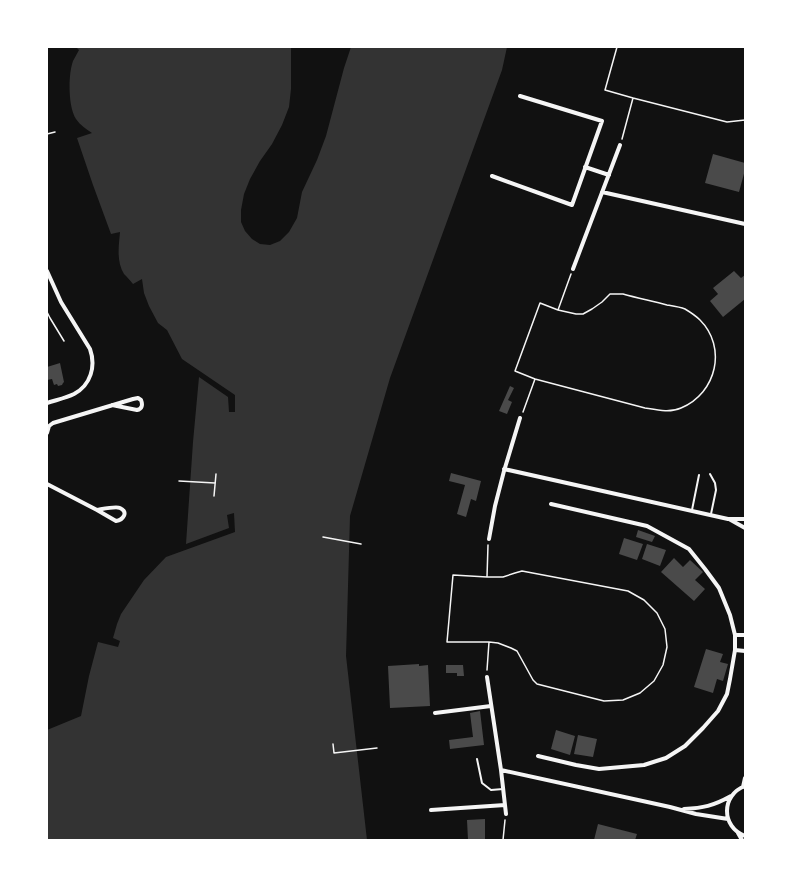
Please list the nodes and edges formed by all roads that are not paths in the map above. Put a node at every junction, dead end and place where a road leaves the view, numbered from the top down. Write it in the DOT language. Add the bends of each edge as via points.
graph roads {
  1 [pos="520,96"];
  2 [pos="620,145"];
  3 [pos="585,167"];
  4 [pos="609,175"];
  5 [pos="492,176"];
  6 [pos="602,192"];
  7 [pos="745,224"];
  8 [pos="573,269"];
  9 [pos="47,271"];
  10 [pos="47,403"];
  11 [pos="112,405"];
  12 [pos="520,418"];
  13 [pos="47,433"];
  14 [pos="504,469"];
  15 [pos="710,474"];
  16 [pos="699,475"];
  17 [pos="47,484"];
  18 [pos="551,504"];
  19 [pos="97,510"];
  20 [pos="692,511"];
  21 [pos="710,515"];
  22 [pos="728,519"];
  23 [pos="745,519"];
  24 [pos="745,528"];
  25 [pos="489,539"];
  26 [pos="735,634"];
  27 [pos="745,635"];
  28 [pos="735,650"];
  29 [pos="745,651"];
  30 [pos="487,677"];
  31 [pos="491,706"];
  32 [pos="435,713"];
  33 [pos="538,756"];
  34 [pos="477,759"];
  35 [pos="501,770"];
  36 [pos="745,778"];
  37 [pos="744,787"];
  38 [pos="503,789"];
  39 [pos="732,796"];
  40 [pos="505,804"];
  41 [pos="679,809"];
  42 [pos="431,810"];
  43 [pos="506,814"];
  44 [pos="728,819"];
  45 [pos="738,832"];
  46 [pos="745,836"];
  47 [pos="742,840"];
  1 -- 3 [label="street" via="602,121"];
  2 -- 4 [label="street"];
  3 -- 4 [label="street"];
  3 -- 5 [label="street" via="572,205"];
  4 -- 6 [label="street"];
  6 -- 7 [label="street"];
  6 -- 8 [label="street"];
  9 -- 10 [label="street" via="61,302 90,349 92,367 88,380 80,390"];
  11 -- 11 [label="street" via="136,398 140,399 142,404 137,410"];
  11 -- 13 [label="street" via="53,423"];
  12 -- 14 [label="street"];
  14 -- 20 [label="street"];
  14 -- 25 [label="street"];
  15 -- 21 [label="lane" via="716,490"];
  16 -- 20 [label="lane"];
  17 -- 19 [label="street"];
  18 -- 26 [label="street" via="647,526 689,549 719,588"];
  19 -- 19 [label="street" via="116,521 121,520 124,514 120,508"];
  20 -- 21 [label="street"];
  21 -- 22 [label="street"];
  22 -- 23 [label="street"];
  22 -- 24 [label="street"];
  26 -- 27 [label="street"];
  26 -- 28 [label="street"];
  28 -- 29 [label="street"];
  28 -- 33 [label="street" via="727,694 718,711 685,746 666,758 644,765 600,769"];
  30 -- 31 [label="street"];
  31 -- 32 [label="street"];
  31 -- 35 [label="street"];
  34 -- 38 [label="lane" via="482,783 490,790"];
  35 -- 38 [label="street"];
  35 -- 41 [label="street"];
  36 -- 37 [label="street"];
  37 -- 39 [label="street"];
  38 -- 40 [label="street"];
  39 -- 41 [label="street" via="711,806"];
  39 -- 44 [label="street" via="727,807"];
  40 -- 42 [label="street"];
  40 -- 43 [label="street"];
  41 -- 44 [label="street"];
  44 -- 45 [label="street"];
  45 -- 46 [label="street"];
  45 -- 47 [label="street"];
}
